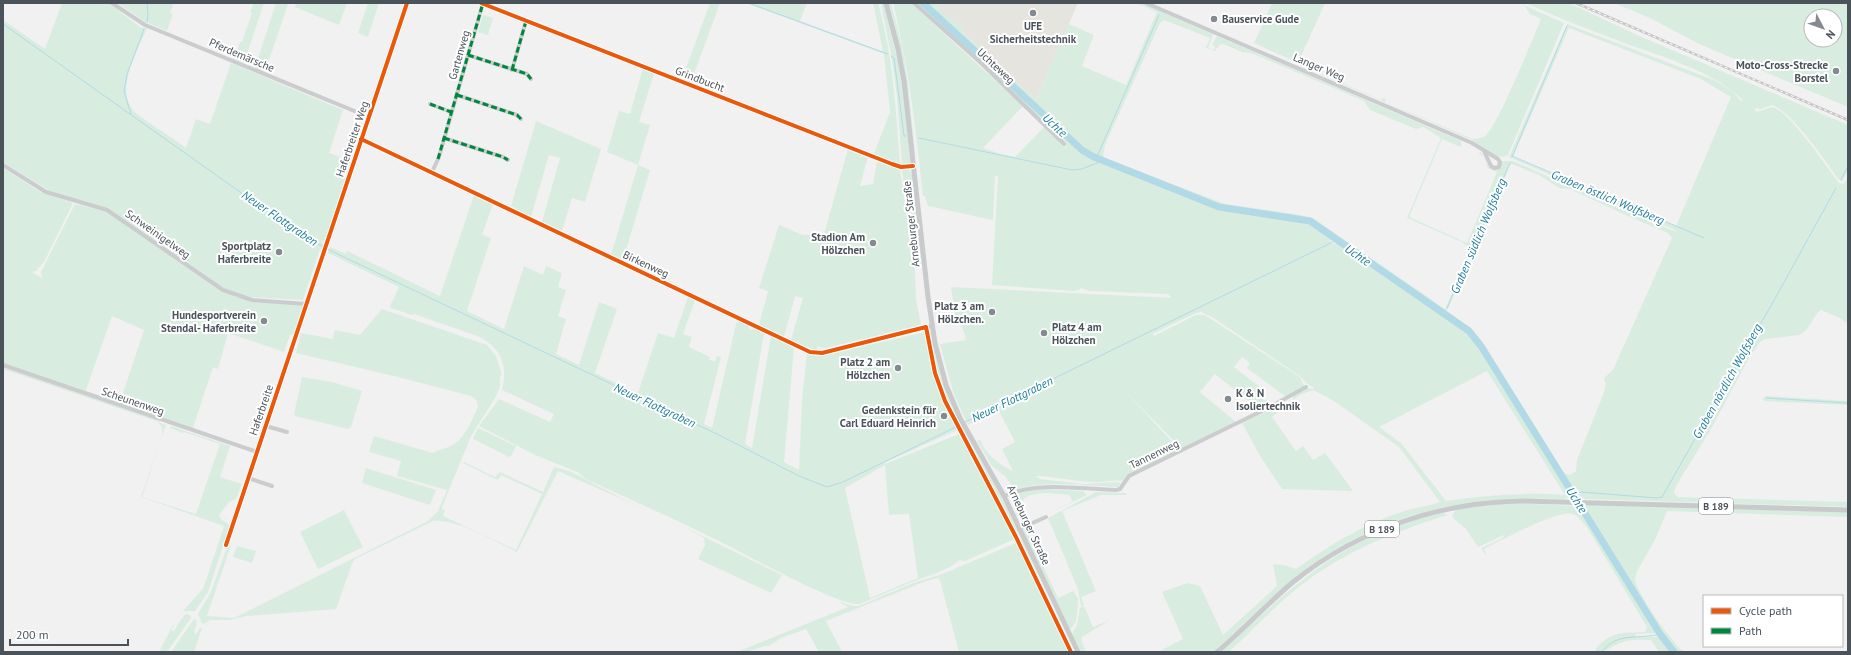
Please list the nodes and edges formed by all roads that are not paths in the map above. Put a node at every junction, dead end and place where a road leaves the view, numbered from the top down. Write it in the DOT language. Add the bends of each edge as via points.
graph roads {
  1 [pos="112,3"];
  2 [pos="407,3"];
  3 [pos="483,3"];
  4 [pos="886,3"];
  5 [pos="914,3"];
  6 [pos="1146,3"];
  7 [pos="526,21"];
  8 [pos="468,55"];
  9 [pos="512,70"];
  10 [pos="531,79"];
  11 [pos="457,94"];
  12 [pos="430,104"];
  13 [pos="451,112"];
  14 [pos="369,117"];
  15 [pos="521,119"];
  16 [pos="444,138"];
  17 [pos="361,139"];
  18 [pos="1064,144"];
  19 [pos="1484,151"];
  20 [pos="508,160"];
  21 [pos="3,165"];
  22 [pos="914,166"];
  23 [pos="432,172"];
  24 [pos="314,282"];
  25 [pos="306,304"];
  26 [pos="932,326"];
  27 [pos="3,365"];
  28 [pos="1306,387"];
  29 [pos="266,426"];
  30 [pos="287,432"];
  31 [pos="257,452"];
  32 [pos="248,478"];
  33 [pos="272,486"];
  34 [pos="1004,496"];
  35 [pos="1848,510"];
  36 [pos="1046,517"];
  37 [pos="1019,529"];
  38 [pos="226,545"];
  39 [pos="1078,652"];
  40 [pos="1217,652"];
  1 -- 14 [label="street, Pferdemärsche" via="145,25"];
  2 -- 14 [label="street, Haferbreiter Weg"];
  3 -- 7 [label="street, Grindbucht"];
  3 -- 8 [label="street, Gartenweg"];
  4 -- 22 [label="main road, Arneburger Straße" via="900,59"];
  5 -- 18 [label="street, Uchteweg" via="980,62"];
  6 -- 19 [label="street, Langer Weg" via="1472,143"];
  7 -- 9 [label="street"];
  7 -- 22 [label="street, Grindbucht" via="896,166"];
  8 -- 9 [label="street"];
  8 -- 11 [label="street, Gartenweg"];
  9 -- 10 [label="street" via="527,74"];
  11 -- 13 [label="street, Gartenweg"];
  11 -- 15 [label="street" via="517,115"];
  12 -- 13 [label="street"];
  13 -- 16 [label="street, Gartenweg"];
  14 -- 17 [label="street, Haferbreiter Weg"];
  16 -- 20 [label="street"];
  16 -- 23 [label="street, Gartenweg"];
  17 -- 23 [label="street, Birkenweg"];
  17 -- 24 [label="street, Haferbreiter Weg"];
  19 -- 19 [label="street, Langer Weg" via="1491,166 1499,167 1500,160"];
  21 -- 25 [label="street, Schweinigelweg" via="46,192 107,210 223,290 252,300"];
  22 -- 26 [label="main road, Arneburger Straße"];
  23 -- 26 [label="street, Birkenweg" via="810,352 822,353"];
  24 -- 25 [label="street, Haferbreite"];
  25 -- 29 [label="street, Haferbreite"];
  26 -- 34 [label="main road, Arneburger Straße" via="946,386 964,426"];
  27 -- 31 [label="street, Scheunenweg"];
  28 -- 34 [label="street, Tannenweg" via="1129,476 1116,490 1044,486"];
  29 -- 30 [label="street, Haferbreite"];
  29 -- 31 [label="street, Haferbreite"];
  31 -- 32 [label="street, Haferbreite"];
  32 -- 33 [label="street"];
  32 -- 38 [label="street, Haferbreite"];
  34 -- 37 [label="main road, Arneburger Straße"];
  35 -- 40 [label="main road, B 189" via="1507,501 1434,511 1384,528 1351,544 1310,570"];
  36 -- 37 [label="street"];
  37 -- 39 [label="main road, Arneburger Straße"];
}
